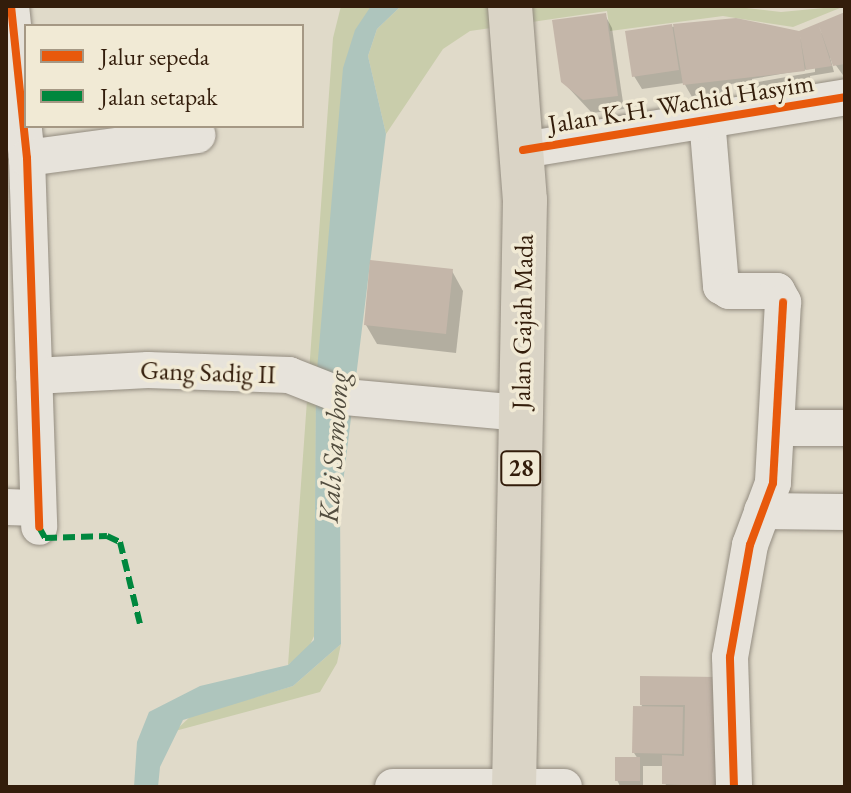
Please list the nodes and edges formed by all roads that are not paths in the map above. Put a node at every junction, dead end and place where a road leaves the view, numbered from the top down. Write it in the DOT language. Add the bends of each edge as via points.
graph roads {
  1 [pos="11,6"];
  2 [pos="510,6"];
  3 [pos="845,97"];
  4 [pos="707,119"];
  5 [pos="197,135"];
  6 [pos="523,150"];
  7 [pos="27,158"];
  8 [pos="34,376"];
  9 [pos="522,413"];
  10 [pos="777,428"];
  11 [pos="845,428"];
  12 [pos="762,511"];
  13 [pos="845,512"];
  14 [pos="28,514"];
  15 [pos="514,786"];
  16 [pos="393,787"];
  17 [pos="564,787"];
  18 [pos="734,787"];
  1 -- 7 [label="street"];
  2 -- 6 [label="highway, Jalan Gajah Mada / 28"];
  3 -- 4 [label="street, Jalan K.H. Wachid Hasyim"];
  4 -- 6 [label="street, Jalan K.H. Wachid Hasyim"];
  4 -- 10 [label="street" via="721,286 729,291 777,291 783,302"];
  5 -- 7 [label="street"];
  6 -- 9 [label="highway, Jalan Gajah Mada / 28"];
  7 -- 8 [label="street"];
  8 -- 9 [label="street, Gang Sadig II" via="153,370 301,379 354,398"];
  8 -- 14 [label="street"];
  9 -- 15 [label="highway, Jalan Gajah Mada / 28"];
  10 -- 11 [label="street"];
  10 -- 12 [label="street" via="773,483"];
  12 -- 13 [label="street"];
  12 -- 18 [label="street" via="744,569 730,657"];
  15 -- 16 [label="street"];
  15 -- 17 [label="street"];
}
